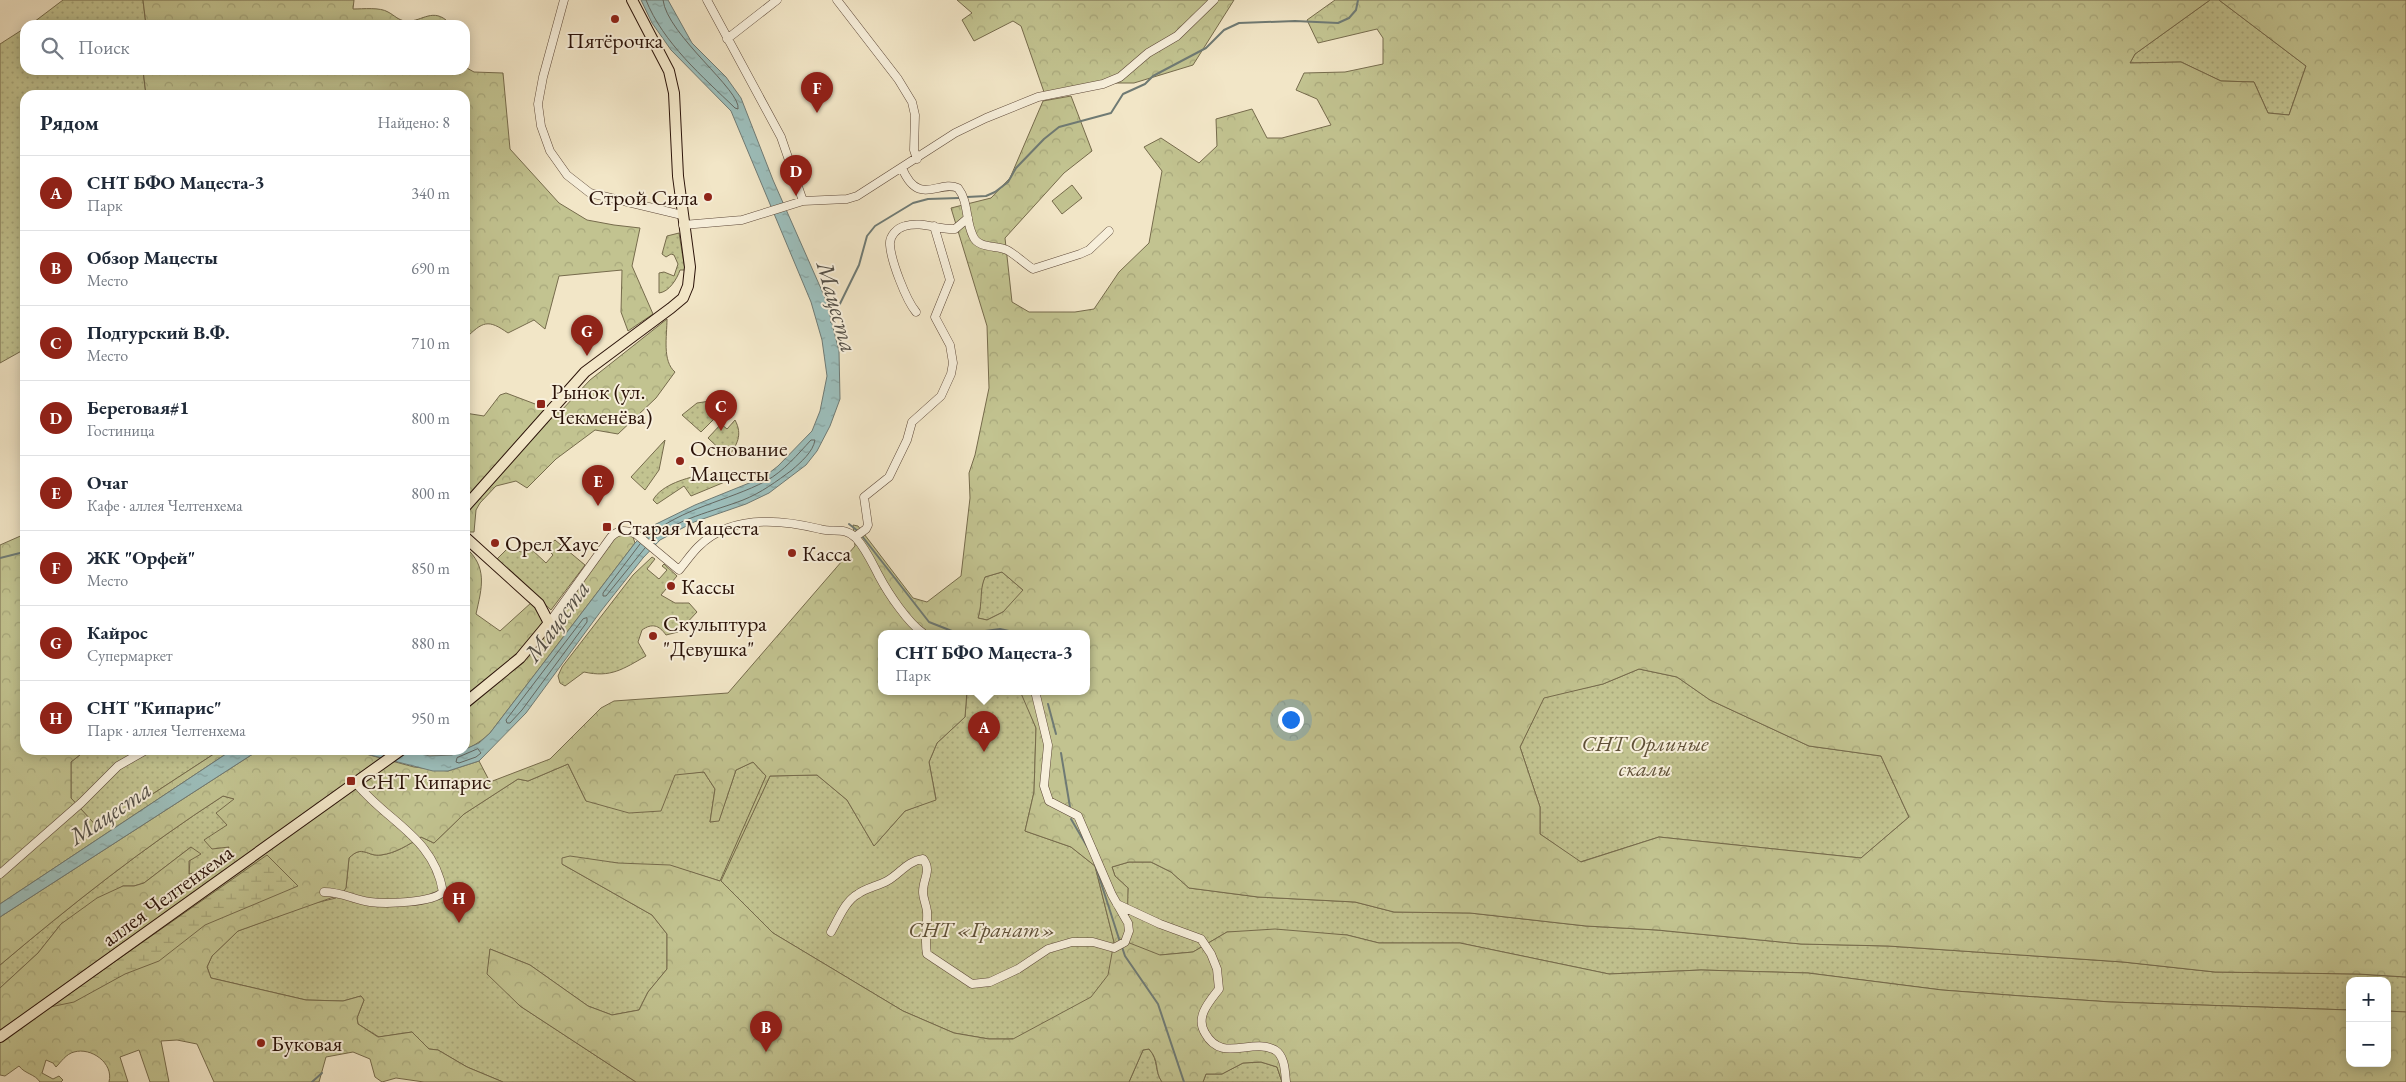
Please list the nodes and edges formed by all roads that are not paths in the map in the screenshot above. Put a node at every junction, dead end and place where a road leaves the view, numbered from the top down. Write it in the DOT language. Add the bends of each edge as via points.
graph roads {
  1 [pos="564,0"];
  2 [pos="632,0"];
  3 [pos="707,0"];
  4 [pos="777,0"];
  5 [pos="837,0"];
  6 [pos="1214,0"];
  7 [pos="727,38"];
  8 [pos="917,159"];
  9 [pos="902,168"];
  10 [pos="803,202"];
  11 [pos="968,218"];
  12 [pos="683,220"];
  13 [pos="934,226"];
  14 [pos="1109,231"];
  15 [pos="916,312"];
  16 [pos="470,501"];
  17 [pos="855,537"];
  18 [pos="470,543"];
  19 [pos="549,622"];
  20 [pos="920,630"];
  21 [pos="1036,695"];
  22 [pos="470,699"];
  23 [pos="137,755"];
  24 [pos="394,755"];
  25 [pos="356,783"];
  26 [pos="0,874"];
  27 [pos="324,892"];
  28 [pos="1118,904"];
  29 [pos="831,932"];
  30 [pos="0,1037"];
  31 [pos="1286,1082"];
  1 -- 12 [label="street" via="538,104 541,126 550,151 567,175 590,193"];
  2 -- 12 [label="main road" via="665,61 672,83"];
  3 -- 7 [label="street"];
  4 -- 7 [label="street"];
  5 -- 8 [label="street" via="908,95 915,115 914,150"];
  6 -- 8 [label="street" via="1177,36 1148,53 1120,77 1103,84 1038,97 1010,108 955,132"];
  7 -- 10 [label="street" via="781,138"];
  8 -- 9 [label="street"];
  9 -- 10 [label="street" via="852,198"];
  9 -- 11 [label="street" via="910,182 919,188 931,190 956,186 966,202"];
  10 -- 12 [label="street" via="734,221"];
  11 -- 13 [label="street" via="955,229"];
  11 -- 14 [label="street" via="972,236 980,244 1006,250 1032,268 1080,254"];
  12 -- 16 [label="main road" via="690,267 683,298 585,372"];
  13 -- 15 [label="street" via="906,225 896,231 890,241 907,301"];
  13 -- 17 [label="street" via="950,284 936,317 950,345 951,374 941,396 912,422 890,477 864,497 868,525"];
  17 -- 19 [label="street" via="842,530 786,522 742,524 709,538 679,570 637,534 618,531"];
  17 -- 20 [label="street" via="895,600"];
  18 -- 19 [label="main road" via="539,604"];
  19 -- 22 [label="main road" via="520,658"];
  21 -- 28 [label="street" via="1048,745 1046,796 1049,801 1078,816"];
  23 -- 26 [label="street" via="118,766"];
  24 -- 25 [label="main road, аллея Челтенхема"];
  25 -- 27 [label="street" via="370,800 407,829 426,849 443,892 440,896 412,901 370,902 339,892"];
  25 -- 30 [label="main road, аллея Челтенхема"];
  28 -- 29 [label="street" via="1129,928 1125,942 1114,948 1086,941 1048,950 1018,970 990,982 972,984 927,954 927,911 923,889 928,865 923,859 915,860 875,888 857,894"];
  28 -- 31 [label="street" via="1201,939 1217,969 1219,989 1205,1007 1202,1018 1201,1027 1209,1041 1220,1048 1264,1047 1274,1050 1282,1059"];
}
